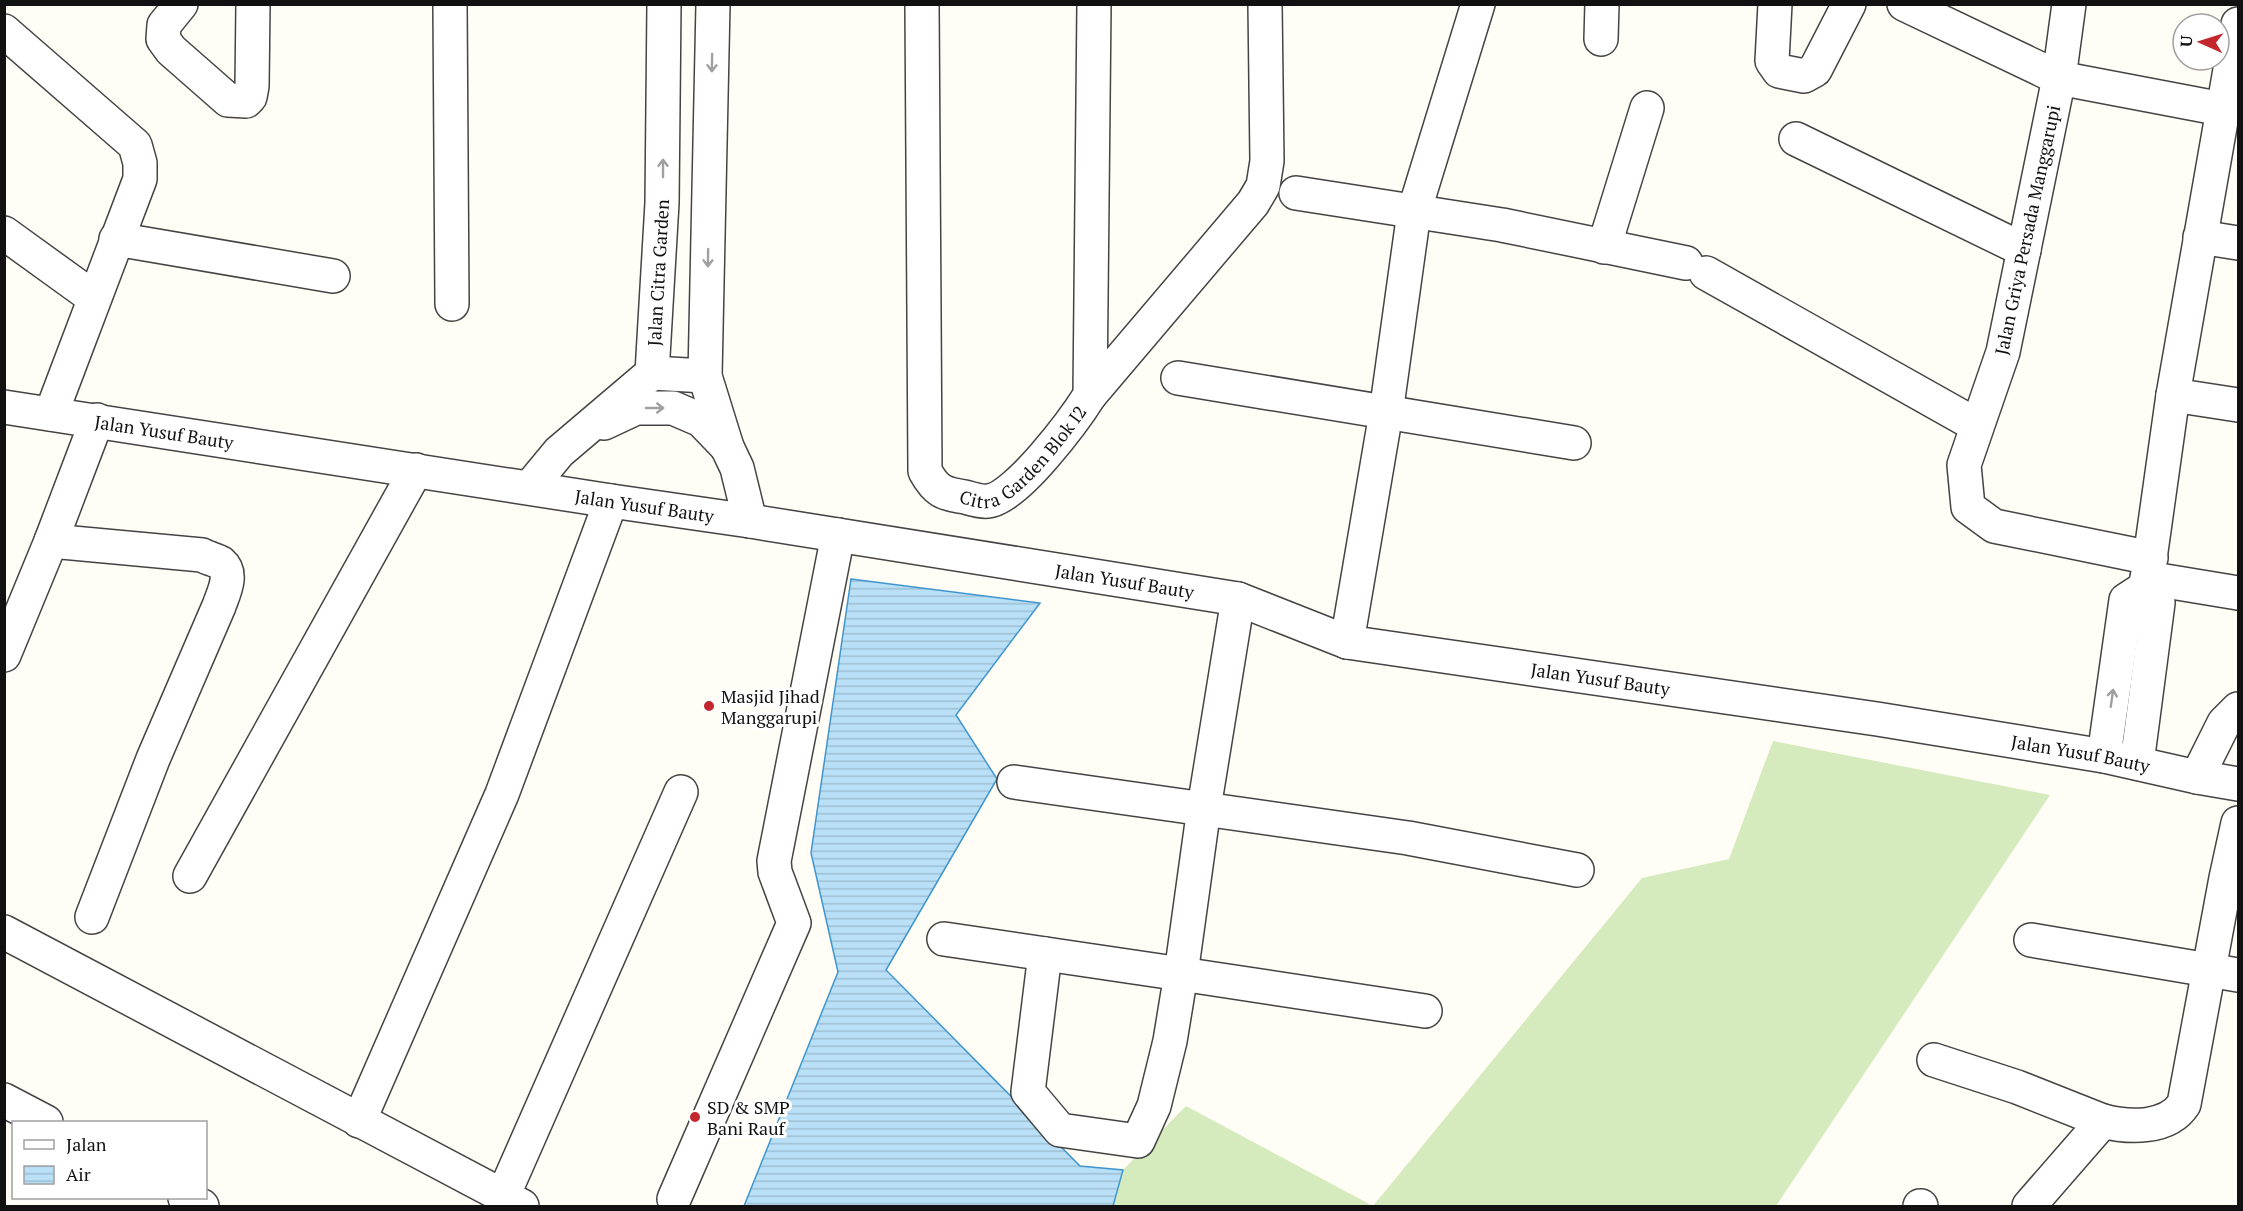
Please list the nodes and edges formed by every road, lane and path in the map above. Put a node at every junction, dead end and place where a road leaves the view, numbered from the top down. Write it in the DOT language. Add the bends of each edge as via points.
graph roads {
  1 [pos="181,4"];
  2 [pos="253,4"];
  3 [pos="450,4"];
  4 [pos="664,4"];
  5 [pos="713,4"];
  6 [pos="922,4"];
  7 [pos="1094,4"];
  8 [pos="1265,4"];
  9 [pos="1478,4"];
  10 [pos="1602,4"];
  11 [pos="1775,4"];
  12 [pos="1849,4"];
  13 [pos="1904,4"];
  14 [pos="2069,4"];
  15 [pos="2238,24"];
  16 [pos="4,31"];
  17 [pos="1601,39"];
  18 [pos="2059,78"];
  19 [pos="1647,108"];
  20 [pos="2222,109"];
  21 [pos="1796,139"];
  22 [pos="1296,193"];
  23 [pos="1414,212"];
  24 [pos="4,233"];
  25 [pos="2200,237"];
  26 [pos="116,239"];
  27 [pos="2238,243"];
  28 [pos="1604,247"];
  29 [pos="2024,250"];
  30 [pos="333,276"];
  31 [pos="94,298"];
  32 [pos="452,304"];
  33 [pos="652,373"];
  34 [pos="705,376"];
  35 [pos="1178,378"];
  36 [pos="1090,395"];
  37 [pos="2173,395"];
  38 [pos="2238,405"];
  39 [pos="4,407"];
  40 [pos="1386,413"];
  41 [pos="51,414"];
  42 [pos="97,420"];
  43 [pos="1976,425"];
  44 [pos="581,434"];
  45 [pos="1574,443"];
  46 [pos="727,447"];
  47 [pos="416,470"];
  48 [pos="530,487"];
  49 [pos="611,501"];
  50 [pos="750,521"];
  51 [pos="838,535"];
  52 [pos="51,541"];
  53 [pos="2148,574"];
  54 [pos="2238,593"];
  55 [pos="1238,599"];
  56 [pos="1347,642"];
  57 [pos="4,655"];
  58 [pos="2238,709"];
  59 [pos="2104,756"];
  60 [pos="2137,763"];
  61 [pos="2197,777"];
  62 [pos="1014,783"];
  63 [pos="2238,784"];
  64 [pos="681,792"];
  65 [pos="1204,808"];
  66 [pos="2238,823"];
  67 [pos="1577,870"];
  68 [pos="190,876"];
  69 [pos="92,917"];
  70 [pos="4,933"];
  71 [pos="944,939"];
  72 [pos="2031,940"];
  73 [pos="1045,954"];
  74 [pos="2224,973"];
  75 [pos="1180,974"];
  76 [pos="1425,1011"];
  77 [pos="1934,1060"];
  78 [pos="4,1100"];
  79 [pos="44,1121"];
  80 [pos="359,1121"];
  81 [pos="2103,1121"];
  82 [pos="675,1199"];
  83 [pos="513,1201"];
  84 [pos="2029,1206"];
  1 -- 2 [label="street" via="164,25 163,39 228,100 238,101 250,97 252,86"];
  3 -- 32 [label="street"];
  33 -- 4 [label="street, Jalan Citra Garden, one-way" via="662,203"];
  5 -- 34 [label="street, one-way"];
  6 -- 36 [label="street, Citra Garden Blok I2" via="925,471 933,485 946,495 989,501 1015,486 1068,429"];
  7 -- 36 [label="street, Citra Garden Blok I2"];
  8 -- 36 [label="street" via="1268,161 1263,186 1253,203"];
  9 -- 23 [label="street"];
  10 -- 17 [label="street"];
  11 -- 12 [label="street" via="1772,61 1779,71 1804,76 1815,70"];
  13 -- 18 [label="street"];
  14 -- 18 [label="street, Jalan Griya Persada Manggarupi"];
  15 -- 20 [label="street"];
  16 -- 26 [label="street" via="135,145 140,179"];
  18 -- 20 [label="street"];
  18 -- 29 [label="street, Jalan Griya Persada Manggarupi"];
  19 -- 28 [label="street"];
  20 -- 25 [label="street"];
  21 -- 29 [label="street"];
  22 -- 23 [label="street"];
  23 -- 28 [label="street" via="1502,225"];
  23 -- 40 [label="street"];
  24 -- 31 [label="street"];
  25 -- 27 [label="street"];
  25 -- 37 [label="street"];
  26 -- 30 [label="street"];
  26 -- 31 [label="street"];
  28 -- 43 [label="street" via="1696,268"];
  29 -- 43 [label="street, Jalan Griya Persada Manggarupi" via="2003,352"];
  31 -- 41 [label="street"];
  33 -- 34 [label="street"];
  33 -- 44 [label="street, Jalan Citra Garden"];
  34 -- 46 [label="street"];
  35 -- 40 [label="street"];
  37 -- 38 [label="street"];
  37 -- 53 [label="street"];
  39 -- 41 [label="street, Jalan Yusuf Bauty"];
  40 -- 45 [label="street"];
  40 -- 56 [label="street"];
  41 -- 42 [label="street, Jalan Yusuf Bauty"];
  42 -- 47 [label="street, Jalan Yusuf Bauty"];
  42 -- 52 [label="street"];
  43 -- 53 [label="street, Jalan Griya Persada Manggarupi" via="1964,465 1968,507 1994,526"];
  44 -- 46 [label="street, one-way" via="636,408 673,408 701,420"];
  44 -- 48 [label="street, Jalan Citra Garden" via="559,452"];
  46 -- 50 [label="street" via="737,468"];
  47 -- 48 [label="street, Jalan Yusuf Bauty"];
  47 -- 68 [label="street"];
  48 -- 49 [label="street, Jalan Yusuf Bauty"];
  49 -- 50 [label="street, Jalan Yusuf Bauty"];
  49 -- 80 [label="street" via="502,794"];
  50 -- 51 [label="street, Jalan Yusuf Bauty"];
  51 -- 55 [label="street, Jalan Yusuf Bauty"];
  51 -- 82 [label="street" via="774,861 794,922"];
  52 -- 57 [label="street"];
  52 -- 69 [label="street" via="202,555 221,564 228,574 219,606 153,759"];
  53 -- 54 [label="street, Jalan Griya Persada Manggarupi"];
  59 -- 53 [label="street, one-way" via="2126,600"];
  53 -- 60 [label="street" via="2158,603"];
  55 -- 56 [label="street, Jalan Yusuf Bauty"];
  55 -- 65 [label="street"];
  56 -- 59 [label="street, Jalan Yusuf Bauty"];
  58 -- 61 [label="street" via="2224,723"];
  59 -- 60 [label="street, Jalan Yusuf Bauty"];
  60 -- 61 [label="street, Jalan Yusuf Bauty"];
  61 -- 63 [label="street, Jalan Yusuf Bauty"];
  62 -- 65 [label="street"];
  64 -- 83 [label="street"];
  65 -- 67 [label="street" via="1408,838"];
  65 -- 75 [label="street"];
  66 -- 74 [label="street" via="2226,878"];
  70 -- 80 [label="street"];
  71 -- 73 [label="street"];
  72 -- 74 [label="street"];
  73 -- 75 [label="street"];
  73 -- 75 [label="street" via="1028,1092 1060,1130 1138,1141 1154,1106 1170,1041"];
  74 -- 81 [label="street" via="2178,1113 2138,1126"];
  75 -- 76 [label="street"];
  77 -- 81 [label="street"];
  78 -- 79 [label="street"];
  80 -- 83 [label="street"];
  81 -- 84 [label="street"];
}
